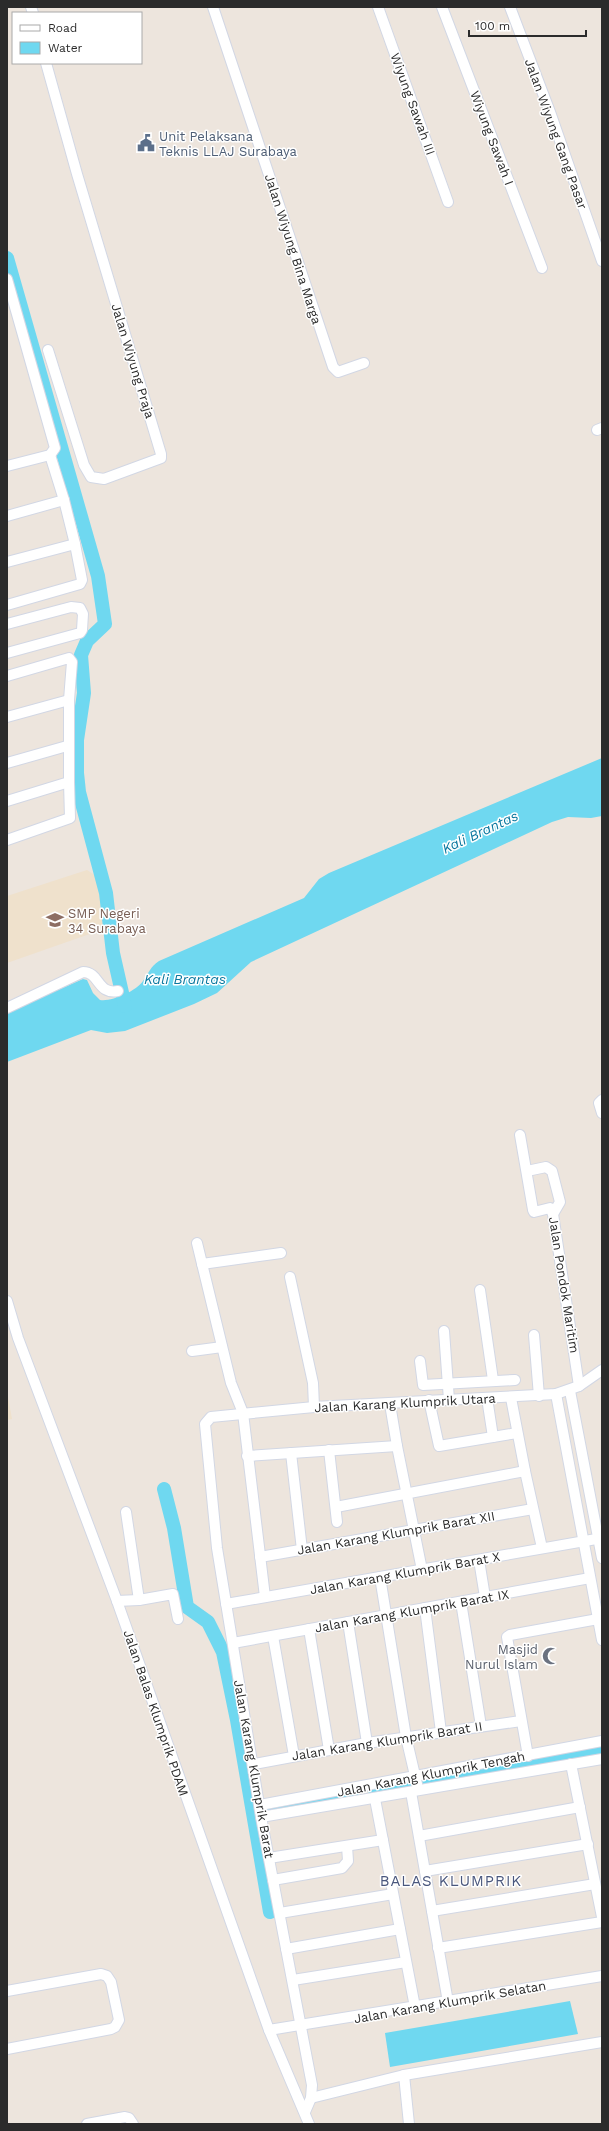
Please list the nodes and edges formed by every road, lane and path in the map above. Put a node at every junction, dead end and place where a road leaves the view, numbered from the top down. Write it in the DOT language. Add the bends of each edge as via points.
graph roads {
  1 [pos="213,7"];
  2 [pos="378,7"];
  3 [pos="442,7"];
  4 [pos="510,7"];
  5 [pos="46,64"];
  6 [pos="448,202"];
  7 [pos="602,260"];
  8 [pos="542,268"];
  9 [pos="7,279"];
  10 [pos="9,292"];
  11 [pos="48,350"];
  12 [pos="364,363"];
  13 [pos="50,455"];
  14 [pos="7,466"];
  15 [pos="64,500"];
  16 [pos="7,516"];
  17 [pos="74,544"];
  18 [pos="7,562"];
  19 [pos="7,604"];
  20 [pos="7,624"];
  21 [pos="7,653"];
  22 [pos="7,676"];
  23 [pos="69,700"];
  24 [pos="7,717"];
  25 [pos="67,746"];
  26 [pos="7,763"];
  27 [pos="69,782"];
  28 [pos="7,801"];
  29 [pos="7,840"];
  30 [pos="118,991"];
  31 [pos="7,1008"];
  32 [pos="520,1135"];
  33 [pos="527,1171"];
  34 [pos="553,1214"];
  35 [pos="197,1243"];
  36 [pos="281,1253"];
  37 [pos="202,1264"];
  38 [pos="290,1277"];
  39 [pos="480,1290"];
  40 [pos="7,1301"];
  41 [pos="444,1331"];
  42 [pos="534,1335"];
  43 [pos="222,1347"];
  44 [pos="192,1351"];
  45 [pos="420,1361"];
  46 [pos="602,1370"];
  47 [pos="493,1380"];
  48 [pos="515,1380"];
  49 [pos="576,1381"];
  50 [pos="538,1388"];
  51 [pos="449,1392"];
  52 [pos="556,1394"];
  53 [pos="487,1398"];
  54 [pos="511,1398"];
  55 [pos="429,1400"];
  56 [pos="314,1404"];
  57 [pos="390,1404"];
  58 [pos="243,1413"];
  59 [pos="206,1424"];
  60 [pos="517,1433"];
  61 [pos="493,1437"];
  62 [pos="397,1446"];
  63 [pos="329,1450"];
  64 [pos="291,1453"];
  65 [pos="247,1456"];
  66 [pos="525,1472"];
  67 [pos="406,1494"];
  68 [pos="336,1507"];
  69 [pos="533,1509"];
  70 [pos="126,1512"];
  71 [pos="337,1522"];
  72 [pos="414,1530"];
  73 [pos="600,1539"];
  74 [pos="584,1542"];
  75 [pos="542,1548"];
  76 [pos="302,1550"];
  77 [pos="260,1558"];
  78 [pos="602,1558"];
  79 [pos="479,1560"];
  80 [pos="422,1570"];
  81 [pos="380,1577"];
  82 [pos="590,1578"];
  83 [pos="265,1597"];
  84 [pos="485,1597"];
  85 [pos="139,1600"];
  86 [pos="117,1601"];
  87 [pos="461,1602"];
  88 [pos="226,1604"];
  89 [pos="425,1608"];
  90 [pos="387,1615"];
  91 [pos="598,1618"];
  92 [pos="178,1619"];
  93 [pos="348,1622"];
  94 [pos="309,1629"];
  95 [pos="273,1636"];
  96 [pos="602,1640"];
  97 [pos="233,1643"];
  98 [pos="521,1720"];
  99 [pos="481,1726"];
  100 [pos="441,1732"];
  101 [pos="406,1737"];
  102 [pos="602,1741"];
  103 [pos="367,1743"];
  104 [pos="328,1750"];
  105 [pos="294,1756"];
  106 [pos="528,1756"];
  107 [pos="602,1759"];
  108 [pos="254,1764"];
  109 [pos="572,1764"];
  110 [pos="416,1786"];
  111 [pos="375,1799"];
  112 [pos="580,1807"];
  113 [pos="260,1811"];
  114 [pos="419,1836"];
  115 [pos="383,1840"];
  116 [pos="588,1844"];
  117 [pos="347,1846"];
  118 [pos="269,1858"];
  119 [pos="425,1871"];
  120 [pos="273,1880"];
  121 [pos="595,1884"];
  122 [pos="393,1894"];
  123 [pos="432,1911"];
  124 [pos="280,1913"];
  125 [pos="602,1916"];
  126 [pos="602,1922"];
  127 [pos="400,1929"];
  128 [pos="286,1948"];
  129 [pos="438,1948"];
  130 [pos="406,1962"];
  131 [pos="602,1976"];
  132 [pos="292,1980"];
  133 [pos="7,1991"];
  134 [pos="448,2002"];
  135 [pos="415,2007"];
  136 [pos="298,2027"];
  137 [pos="274,2030"];
  138 [pos="602,2042"];
  139 [pos="7,2049"];
  140 [pos="404,2080"];
  141 [pos="311,2098"];
  142 [pos="305,2112"];
  143 [pos="86,2124"];
  144 [pos="133,2124"];
  145 [pos="309,2124"];
  146 [pos="409,2124"];
  1 -- 12 [label="street, Jalan Wiyung Bina Marga" via="333,367 338,372"];
  2 -- 6 [label="street, Wiyung Sawah III"];
  3 -- 8 [label="street, Wiyung Sawah I"];
  4 -- 7 [label="street, Jalan Wiyung Gang Pasar"];
  5 -- 11 [label="street, Jalan Wiyung Praja" via="161,458 104,479 91,477 84,465"];
  9 -- 10 [label="street"];
  10 -- 13 [label="street" via="55,444"];
  13 -- 14 [label="street"];
  13 -- 15 [label="street"];
  15 -- 16 [label="street"];
  15 -- 17 [label="street"];
  17 -- 18 [label="street"];
  17 -- 19 [label="street" via="82,580 80,584"];
  20 -- 21 [label="street" via="71,607 80,608 83,614 80,633"];
  22 -- 23 [label="street" via="69,658 72,662"];
  23 -- 24 [label="street"];
  23 -- 25 [label="street"];
  25 -- 26 [label="street"];
  25 -- 27 [label="street"];
  27 -- 28 [label="street"];
  27 -- 29 [label="street" via="70,818"];
  30 -- 31 [label="street" via="105,990 91,974 83,972"];
  32 -- 33 [label="street, Jalan Pondok Maritim"];
  33 -- 34 [label="street, Jalan Pondok Maritim" via="533,1211 550,1208"];
  33 -- 34 [label="street" via="541,1167 551,1169 560,1202"];
  34 -- 49 [label="street, Jalan Pondok Maritim"];
  35 -- 37 [label="street"];
  36 -- 37 [label="street"];
  37 -- 43 [label="street"];
  38 -- 56 [label="street" via="313,1383"];
  39 -- 47 [label="street"];
  40 -- 86 [label="street, Jalan Balas Klumprik PDAM" via="18,1338"];
  41 -- 51 [label="street"];
  42 -- 50 [label="street"];
  43 -- 44 [label="street"];
  43 -- 58 [label="street"];
  45 -- 51 [label="street" via="422,1385"];
  46 -- 49 [label="street, Jalan Karang Klumprik Utara"];
  47 -- 48 [label="street"];
  47 -- 51 [label="street"];
  49 -- 52 [label="street, Jalan Karang Klumprik Utara"];
  49 -- 73 [label="street, Jalan Pondok Maritim"];
  50 -- 52 [label="street, Jalan Karang Klumprik Utara"];
  50 -- 54 [label="street, Jalan Karang Klumprik Utara"];
  51 -- 53 [label="street, Jalan Karang Klumprik Utara"];
  51 -- 55 [label="street, Jalan Karang Klumprik Utara"];
  52 -- 74 [label="street"];
  53 -- 54 [label="street, Jalan Karang Klumprik Utara"];
  53 -- 61 [label="street"];
  54 -- 60 [label="street"];
  55 -- 57 [label="street, Jalan Karang Klumprik Utara"];
  55 -- 61 [label="street" via="439,1446"];
  56 -- 57 [label="street, Jalan Karang Klumprik Utara"];
  56 -- 58 [label="street, Jalan Karang Klumprik Utara"];
  57 -- 62 [label="street"];
  58 -- 59 [label="street, Jalan Karang Klumprik Utara" via="211,1417"];
  58 -- 65 [label="street"];
  59 -- 88 [label="street, Jalan Karang Klumprik Barat" via="216,1548"];
  60 -- 61 [label="street"];
  60 -- 66 [label="street"];
  62 -- 63 [label="street"];
  62 -- 67 [label="street"];
  63 -- 64 [label="street"];
  63 -- 68 [label="street"];
  64 -- 65 [label="street"];
  64 -- 76 [label="street"];
  65 -- 77 [label="street"];
  66 -- 67 [label="street"];
  66 -- 69 [label="street"];
  67 -- 68 [label="street"];
  67 -- 72 [label="street"];
  68 -- 71 [label="street"];
  69 -- 72 [label="street, Jalan Karang Klumprik Barat XII"];
  69 -- 75 [label="street"];
  70 -- 85 [label="street"];
  72 -- 76 [label="street, Jalan Karang Klumprik Barat XII"];
  72 -- 80 [label="street"];
  73 -- 74 [label="street, Jalan Karang Klumprik Barat X"];
  73 -- 78 [label="street, Jalan Pondok Maritim"];
  74 -- 75 [label="street, Jalan Karang Klumprik Barat X"];
  74 -- 82 [label="street"];
  75 -- 79 [label="street, Jalan Karang Klumprik Barat X"];
  76 -- 77 [label="street, Jalan Karang Klumprik Barat XII"];
  77 -- 83 [label="street"];
  79 -- 80 [label="street, Jalan Karang Klumprik Barat X"];
  79 -- 84 [label="street"];
  80 -- 81 [label="street, Jalan Karang Klumprik Barat X"];
  81 -- 83 [label="street, Jalan Karang Klumprik Barat X"];
  81 -- 90 [label="street"];
  82 -- 84 [label="street, Jalan Karang Klumprik Barat IX"];
  82 -- 91 [label="street"];
  83 -- 88 [label="street, Jalan Karang Klumprik Barat X"];
  84 -- 87 [label="street, Jalan Karang Klumprik Barat IX"];
  85 -- 86 [label="street"];
  85 -- 92 [label="street" via="173,1594"];
  86 -- 137 [label="street, Jalan Balas Klumprik PDAM"];
  87 -- 89 [label="street, Jalan Karang Klumprik Barat IX"];
  87 -- 99 [label="street"];
  88 -- 97 [label="street, Jalan Karang Klumprik Barat"];
  89 -- 90 [label="street, Jalan Karang Klumprik Barat IX"];
  89 -- 100 [label="street"];
  90 -- 93 [label="street, Jalan Karang Klumprik Barat IX"];
  90 -- 101 [label="street"];
  91 -- 96 [label="street"];
  91 -- 98 [label="street" via="508,1636"];
  93 -- 94 [label="street, Jalan Karang Klumprik Barat IX"];
  93 -- 103 [label="street"];
  94 -- 95 [label="street, Jalan Karang Klumprik Barat IX"];
  94 -- 104 [label="street"];
  95 -- 97 [label="street, Jalan Karang Klumprik Barat IX"];
  95 -- 105 [label="street"];
  97 -- 108 [label="street, Jalan Karang Klumprik Barat"];
  98 -- 99 [label="street, Jalan Karang Klumprik Barat II"];
  98 -- 106 [label="street"];
  99 -- 100 [label="street, Jalan Karang Klumprik Barat II"];
  100 -- 101 [label="street, Jalan Karang Klumprik Barat II"];
  101 -- 103 [label="street, Jalan Karang Klumprik Barat II"];
  101 -- 110 [label="street"];
  102 -- 106 [label="street, Jalan Karang Klumprik Tengah"];
  103 -- 104 [label="street, Jalan Karang Klumprik Barat II"];
  104 -- 105 [label="street, Jalan Karang Klumprik Barat II"];
  105 -- 108 [label="street, Jalan Karang Klumprik Barat II"];
  106 -- 110 [label="street, Jalan Karang Klumprik Tengah"];
  107 -- 109 [label="street, Jalan Karang Klumprik Tengah"];
  108 -- 113 [label="street, Jalan Karang Klumprik Barat"];
  109 -- 110 [label="street, Jalan Karang Klumprik Tengah"];
  109 -- 112 [label="street"];
  110 -- 111 [label="street, Jalan Karang Klumprik Tengah"];
  110 -- 113 [label="street, Jalan Karang Klumprik Tengah"];
  110 -- 114 [label="street"];
  111 -- 113 [label="street, Jalan Karang Klumprik Tengah"];
  111 -- 115 [label="street"];
  112 -- 114 [label="street"];
  112 -- 116 [label="street"];
  113 -- 118 [label="street, Jalan Karang Klumprik Barat"];
  114 -- 119 [label="street"];
  115 -- 117 [label="street"];
  115 -- 122 [label="street"];
  116 -- 119 [label="street"];
  116 -- 121 [label="street"];
  117 -- 118 [label="street"];
  117 -- 120 [label="street" via="348,1861 342,1868"];
  118 -- 120 [label="street, Jalan Karang Klumprik Barat"];
  119 -- 123 [label="street"];
  120 -- 124 [label="street, Jalan Karang Klumprik Barat"];
  121 -- 123 [label="street"];
  121 -- 125 [label="street"];
  122 -- 124 [label="street"];
  122 -- 127 [label="street"];
  123 -- 129 [label="street"];
  124 -- 128 [label="street, Jalan Karang Klumprik Barat"];
  126 -- 129 [label="street"];
  127 -- 128 [label="street"];
  127 -- 130 [label="street"];
  128 -- 132 [label="street, Jalan Karang Klumprik Barat"];
  129 -- 134 [label="street"];
  130 -- 132 [label="street"];
  130 -- 135 [label="street"];
  131 -- 134 [label="street, Jalan Karang Klumprik Selatan"];
  132 -- 136 [label="street, Jalan Karang Klumprik Barat"];
  133 -- 139 [label="street" via="101,1974 112,1982 119,2020 115,2026 99,2032"];
  134 -- 135 [label="street, Jalan Karang Klumprik Selatan"];
  135 -- 136 [label="street, Jalan Karang Klumprik Selatan"];
  136 -- 137 [label="street, Jalan Karang Klumprik Selatan"];
  136 -- 141 [label="street, Jalan Karang Klumprik Barat" via="312,2085"];
  137 -- 142 [label="street, Jalan Balas Klumprik PDAM"];
  138 -- 140 [label="street"];
  140 -- 141 [label="street"];
  140 -- 146 [label="street"];
  141 -- 142 [label="street, Jalan Karang Klumprik Barat"];
  142 -- 145 [label="street, Jalan Balas Klumprik PDAM"];
  143 -- 144 [label="street" via="125,2117"];
}
